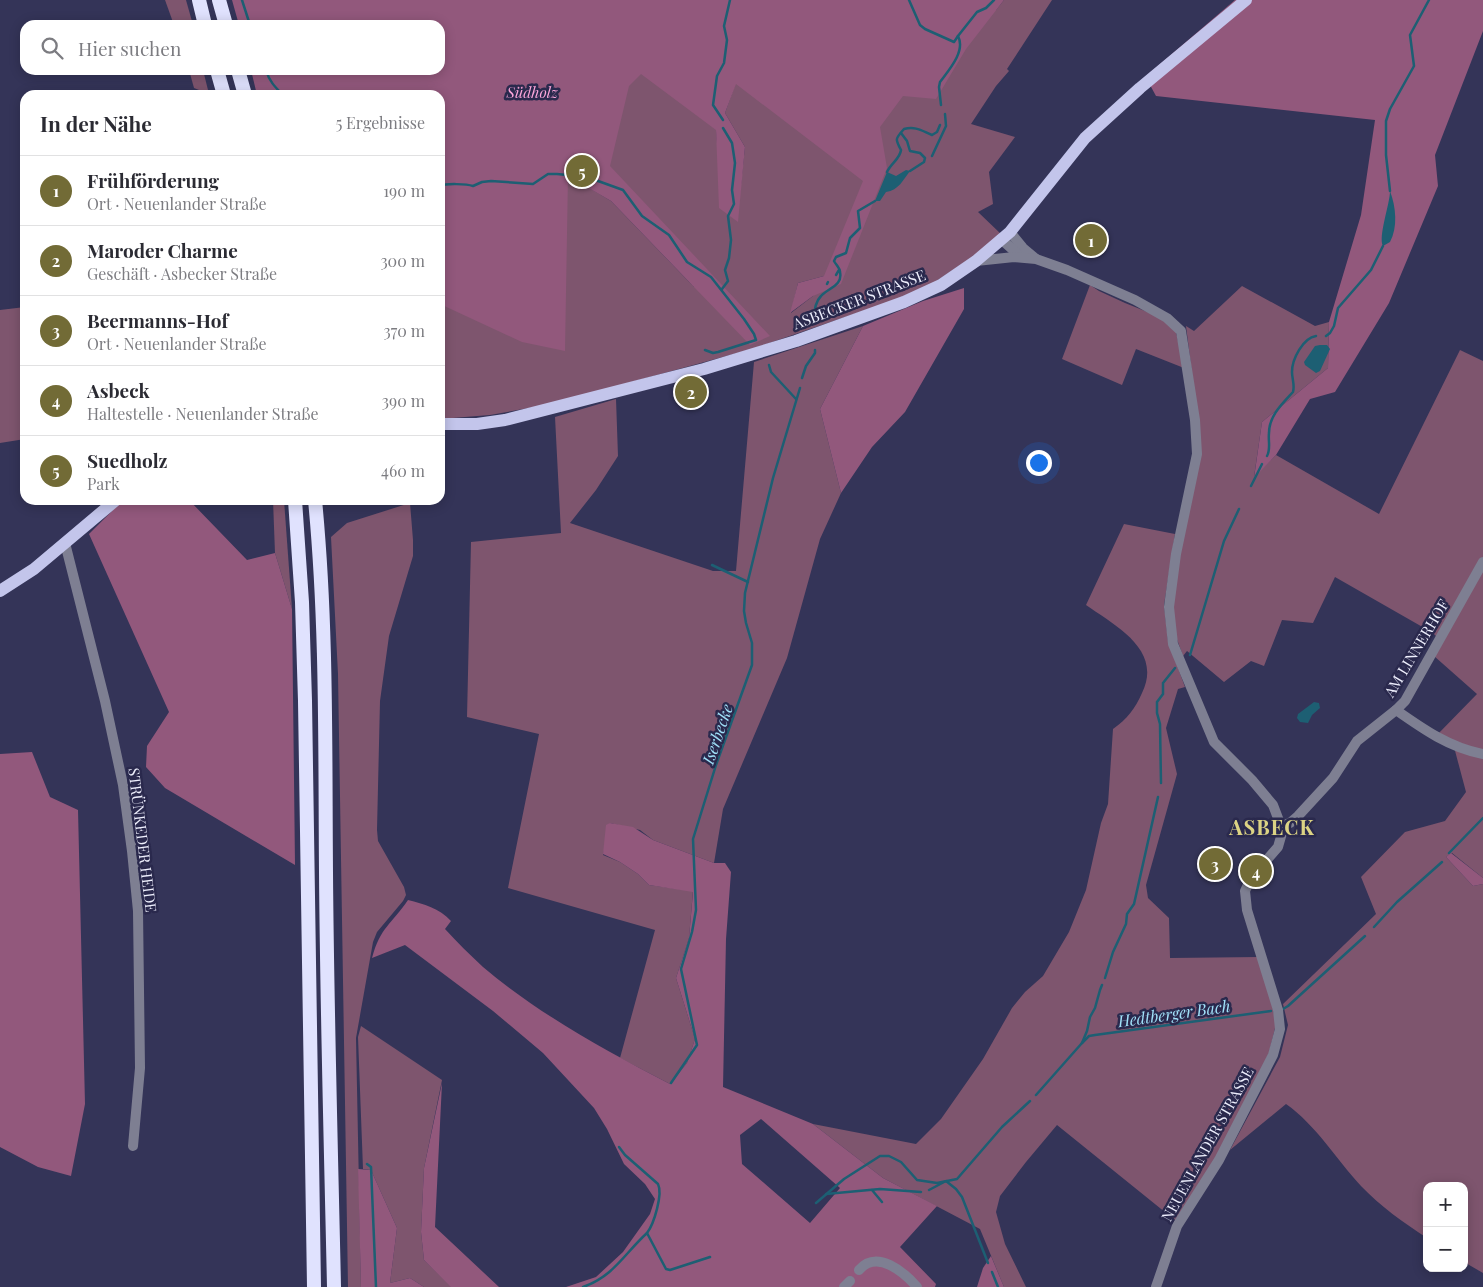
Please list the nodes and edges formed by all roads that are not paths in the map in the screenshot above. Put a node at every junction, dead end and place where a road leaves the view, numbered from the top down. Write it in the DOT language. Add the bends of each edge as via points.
graph roads {
  1 [pos="199,0"];
  2 [pos="219,0"];
  3 [pos="1246,0"];
  4 [pos="204,20"];
  5 [pos="225,20"];
  6 [pos="218,75"];
  7 [pos="239,75"];
  8 [pos="223,90"];
  9 [pos="244,90"];
  10 [pos="1006,236"];
  11 [pos="1021,257"];
  12 [pos="1036,258"];
  13 [pos="976,261"];
  14 [pos="445,424"];
  15 [pos="110,505"];
  16 [pos="295,505"];
  17 [pos="315,505"];
  18 [pos="66,543"];
  19 [pos="1483,562"];
  20 [pos="0,591"];
  21 [pos="1396,710"];
  22 [pos="1483,754"];
  23 [pos="1281,826"];
  24 [pos="133,1146"];
  25 [pos="859,1270"];
  26 [pos="846,1285"];
  27 [pos="314,1287"];
  28 [pos="334,1287"];
  29 [pos="839,1287"];
  30 [pos="917,1287"];
  31 [pos="1156,1287"];
  1 -- 4 [label="highway"];
  2 -- 5 [label="highway"];
  3 -- 10 [label="main road, ASBECKER STRASSE" via="1085,138"];
  6 -- 8 [label="highway"];
  7 -- 9 [label="highway"];
  10 -- 11 [label="street"];
  10 -- 12 [label="street"];
  10 -- 13 [label="main road, ASBECKER STRASSE"];
  11 -- 12 [label="street"];
  11 -- 13 [label="street"];
  12 -- 23 [label="street" via="1135,300 1181,331 1197,454 1174,564 1169,607 1173,644 1214,742 1242,768 1273,805"];
  13 -- 14 [label="main road, ASBECKER STRASSE" via="941,285 904,302 796,341 714,366 505,420"];
  15 -- 18 [label="main road"];
  16 -- 27 [label="highway" via="302,602"];
  17 -- 28 [label="highway" via="323,604"];
  18 -- 20 [label="main road"];
  18 -- 24 [label="street, STRÜNKEDER HEIDE" via="123,784 132,851 138,911 140,1030"];
  19 -- 21 [label="street, AM LINNERHOF" via="1405,701"];
  21 -- 22 [label="street" via="1427,733"];
  21 -- 23 [label="street, AM LINNERHOF" via="1357,741 1333,778 1298,816"];
  23 -- 31 [label="street, NEUENLANDER STRASSE" via="1278,847 1251,878 1245,891 1278,1010 1278,1038 1273,1055 1219,1160 1177,1226"];
  25 -- 30 [label="street" via="869,1262 889,1264"];
  26 -- 29 [label="street"];
}
